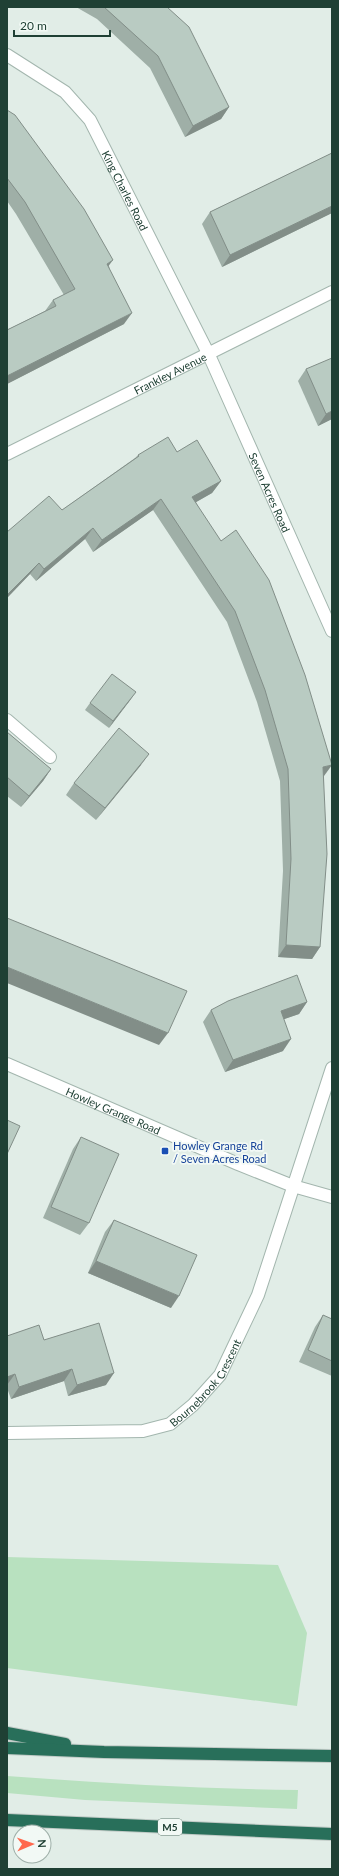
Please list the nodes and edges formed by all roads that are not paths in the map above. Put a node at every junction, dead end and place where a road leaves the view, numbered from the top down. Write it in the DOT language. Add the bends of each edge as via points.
graph roads {
  1 [pos="7,55"];
  2 [pos="332,292"];
  3 [pos="209,355"];
  4 [pos="7,454"];
  5 [pos="332,631"];
  6 [pos="7,720"];
  7 [pos="50,757"];
  8 [pos="7,1064"];
  9 [pos="332,1068"];
  10 [pos="293,1186"];
  11 [pos="332,1197"];
  12 [pos="7,1433"];
  13 [pos="7,1733"];
  14 [pos="7,1748"];
  15 [pos="104,1752"];
  16 [pos="332,1756"];
  17 [pos="7,1820"];
  18 [pos="332,1834"];
  1 -- 3 [label="street, King Charles Road" via="64,92 90,120"];
  2 -- 3 [label="street, Frankley Avenue"];
  3 -- 4 [label="street, Frankley Avenue"];
  3 -- 5 [label="street, Seven Acres Road"];
  6 -- 7 [label="street"];
  8 -- 10 [label="street, Howley Grange Road"];
  9 -- 10 [label="street"];
  10 -- 11 [label="street, Howley Grange Road"];
  10 -- 12 [label="street, Bournebrook Crescent" via="258,1295 220,1375 193,1406 170,1424 143,1431"];
  13 -- 15 [label="highway"];
  14 -- 15 [label="highway"];
  15 -- 16 [label="highway"];
  17 -- 18 [label="highway, M5"];
}
